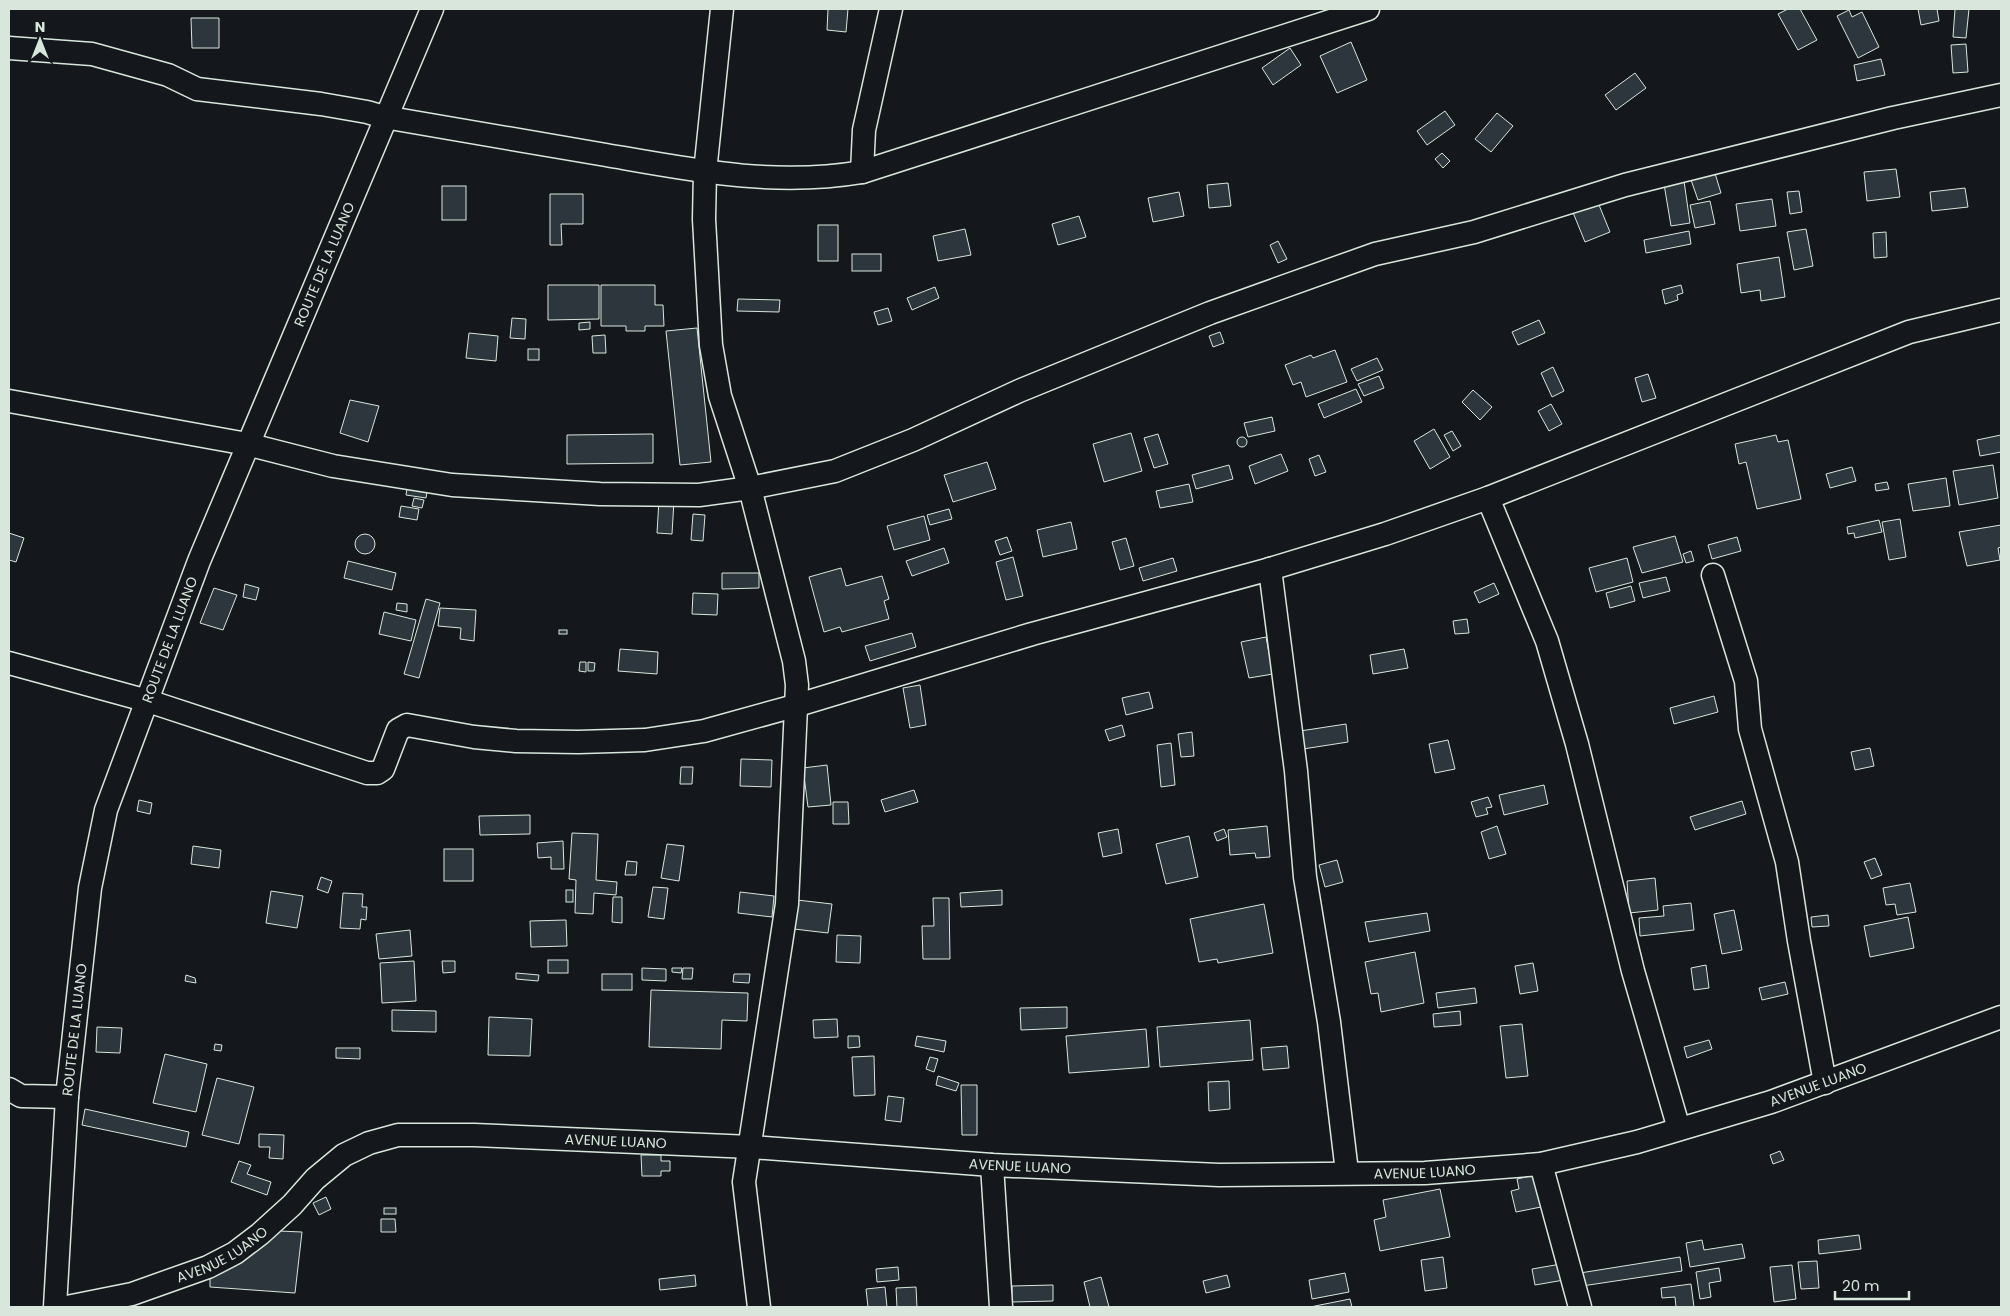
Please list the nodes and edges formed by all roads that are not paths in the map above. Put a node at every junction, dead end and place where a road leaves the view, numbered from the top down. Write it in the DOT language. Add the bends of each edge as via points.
graph roads {
  1 [pos="432,9"];
  2 [pos="722,9"];
  3 [pos="891,9"];
  4 [pos="1368,9"];
  5 [pos="9,48"];
  6 [pos="2001,95"];
  7 [pos="384,118"];
  8 [pos="705,172"];
  9 [pos="862,172"];
  10 [pos="2001,310"];
  11 [pos="9,401"];
  12 [pos="248,444"];
  13 [pos="750,488"];
  14 [pos="1488,498"];
  15 [pos="1270,569"];
  16 [pos="1713,575"];
  17 [pos="9,663"];
  18 [pos="148,701"];
  19 [pos="798,705"];
  20 [pos="2001,1017"];
  21 [pos="1825,1082"];
  22 [pos="9,1089"];
  23 [pos="67,1097"];
  24 [pos="1679,1129"];
  25 [pos="751,1146"];
  26 [pos="1541,1164"];
  27 [pos="992,1165"];
  28 [pos="1347,1172"];
  29 [pos="55,1307"];
  30 [pos="67,1307"];
  31 [pos="759,1307"];
  32 [pos="1001,1307"];
  33 [pos="1580,1307"];
  1 -- 7 [label="street, ROUTE DE LA LUANO"];
  2 -- 8 [label="street"];
  3 -- 9 [label="street" via="864,130"];
  4 -- 9 [label="street"];
  5 -- 7 [label="street" via="92,54 197,88 321,104"];
  6 -- 13 [label="street" via="1893,118 1625,185 1474,232 1375,254 1210,313 835,471"];
  7 -- 8 [label="street"];
  7 -- 12 [label="street, ROUTE DE LA LUANO"];
  8 -- 9 [label="street" via="770,179 828,178"];
  8 -- 13 [label="street" via="704,219 711,345 720,396"];
  10 -- 14 [label="street" via="1909,332"];
  11 -- 12 [label="street"];
  12 -- 13 [label="street" via="334,466 452,485 699,495"];
  12 -- 18 [label="street, ROUTE DE LA LUANO" via="199,561"];
  13 -- 19 [label="street" via="794,661"];
  14 -- 15 [label="street"];
  14 -- 24 [label="street" via="1547,640 1577,744 1633,971"];
  15 -- 19 [label="street" via="1032,634"];
  15 -- 28 [label="street" via="1296,771 1305,877 1329,1022"];
  16 -- 21 [label="street" via="1746,680 1750,730 1787,862"];
  17 -- 18 [label="street"];
  18 -- 19 [label="street" via="377,774 386,765 398,730 407,725 516,741 645,740 704,731"];
  18 -- 23 [label="street, ROUTE DE LA LUANO" via="106,810 98,847 90,888"];
  19 -- 25 [label="street" via="787,904"];
  20 -- 21 [label="street, AVENUE LUANO"];
  21 -- 24 [label="street, AVENUE LUANO"];
  22 -- 23 [label="street" via="21,1096"];
  23 -- 29 [label="street, ROUTE DE LA LUANO"];
  24 -- 26 [label="street, AVENUE LUANO"];
  25 -- 27 [label="street, AVENUE LUANO"];
  25 -- 30 [label="street, AVENUE LUANO" via="398,1135 369,1143 344,1156 235,1253 208,1267 132,1294"];
  25 -- 31 [label="street" via="744,1182"];
  26 -- 28 [label="street, AVENUE LUANO" via="1425,1173"];
  26 -- 33 [label="street"];
  27 -- 28 [label="street, AVENUE LUANO" via="1219,1175"];
  27 -- 32 [label="street"];
}
